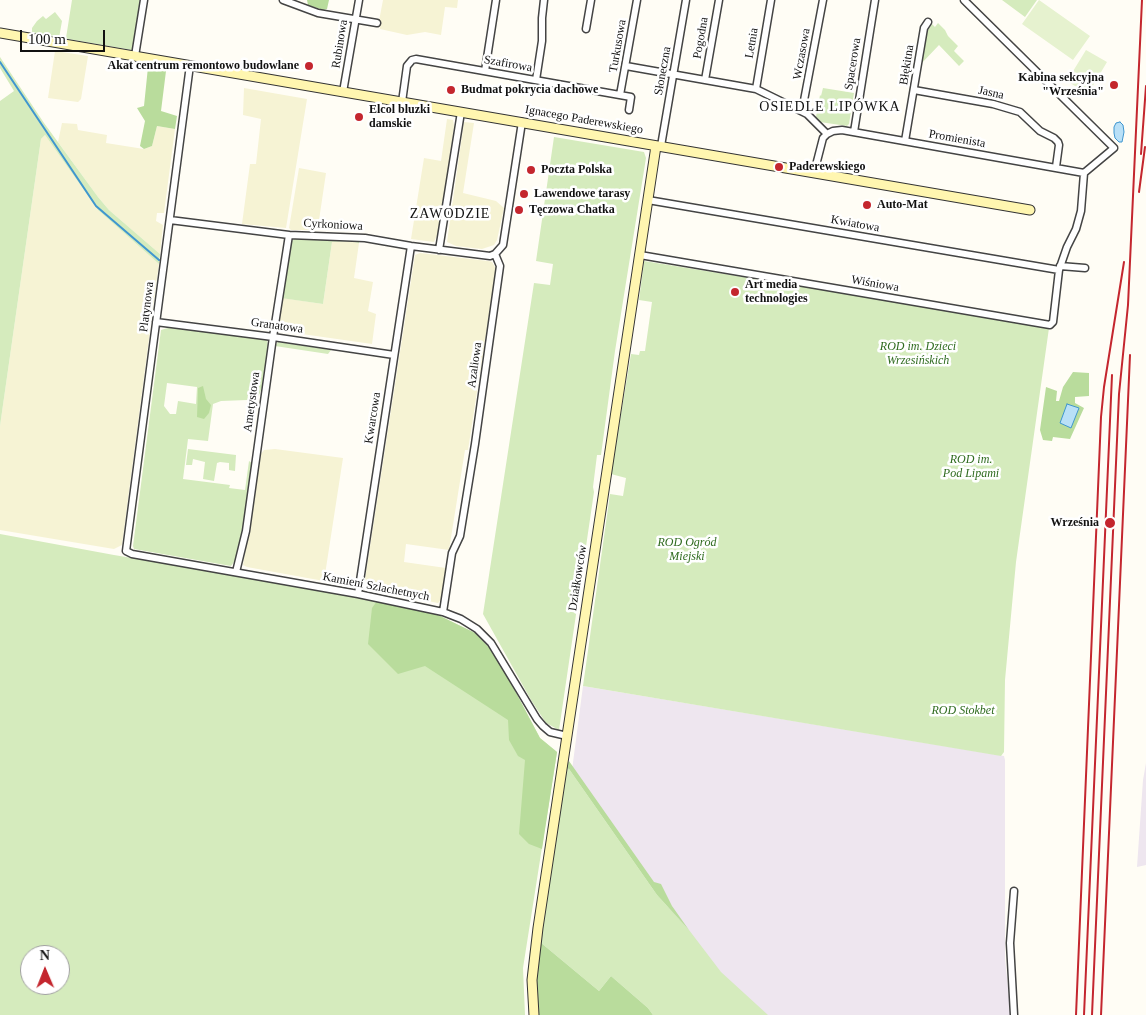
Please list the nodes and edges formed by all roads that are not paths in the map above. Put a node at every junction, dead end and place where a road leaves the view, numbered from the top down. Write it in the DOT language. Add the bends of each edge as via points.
graph roads {
  1 [pos="144,0"];
  2 [pos="283,0"];
  3 [pos="359,0"];
  4 [pos="496,0"];
  5 [pos="544,0"];
  6 [pos="591,0"];
  7 [pos="637,0"];
  8 [pos="686,0"];
  9 [pos="719,0"];
  10 [pos="771,0"];
  11 [pos="823,0"];
  12 [pos="876,0"];
  13 [pos="964,0"];
  14 [pos="355,19"];
  15 [pos="928,22"];
  16 [pos="376,23"];
  17 [pos="586,29"];
  18 [pos="0,33"];
  19 [pos="135,56"];
  20 [pos="190,65"];
  21 [pos="626,66"];
  22 [pos="485,71"];
  23 [pos="674,74"];
  24 [pos="536,80"];
  25 [pos="705,80"];
  26 [pos="756,89"];
  27 [pos="914,90"];
  28 [pos="343,92"];
  29 [pos="620,95"];
  30 [pos="402,102"];
  31 [pos="629,110"];
  32 [pos="802,111"];
  33 [pos="461,112"];
  34 [pos="522,122"];
  35 [pos="854,132"];
  36 [pos="827,134"];
  37 [pos="906,141"];
  38 [pos="659,146"];
  39 [pos="1056,167"];
  40 [pos="814,173"];
  41 [pos="1084,173"];
  42 [pos="648,200"];
  43 [pos="1030,210"];
  44 [pos="170,220"];
  45 [pos="289,235"];
  46 [pos="411,246"];
  47 [pos="439,250"];
  48 [pos="495,254"];
  49 [pos="640,255"];
  50 [pos="1059,268"];
  51 [pos="1085,268"];
  52 [pos="156,322"];
  53 [pos="272,337"];
  54 [pos="394,355"];
  55 [pos="126,551"];
  56 [pos="236,572"];
  57 [pos="358,594"];
  58 [pos="443,612"];
  59 [pos="567,736"];
  60 [pos="1014,891"];
  61 [pos="534,1015"];
  62 [pos="1014,1015"];
  1 -- 19 [label="street"];
  2 -- 14 [label="street" via="318,13"];
  3 -- 14 [label="street, Rubinowa"];
  4 -- 22 [label="street"];
  5 -- 24 [label="street"];
  6 -- 17 [label="street"];
  7 -- 21 [label="street, Turkusowa"];
  8 -- 23 [label="street, Słoneczna"];
  9 -- 25 [label="street, Pogodna"];
  10 -- 26 [label="street, Letnia"];
  11 -- 32 [label="street, Wczasowa"];
  12 -- 35 [label="street, Spacerowa"];
  13 -- 41 [label="street" via="1114,148"];
  14 -- 16 [label="street"];
  14 -- 28 [label="street, Rubinowa"];
  15 -- 27 [label="street, Błękitna" via="924,28"];
  18 -- 19 [label="street, Ignacego Paderewskiego"];
  19 -- 20 [label="street, Ignacego Paderewskiego"];
  20 -- 28 [label="street, Ignacego Paderewskiego"];
  20 -- 44 [label="street, Platynowa"];
  21 -- 23 [label="street"];
  21 -- 29 [label="street, Turkusowa"];
  22 -- 24 [label="street, Szafirowa"];
  22 -- 30 [label="street, Szafirowa" via="412,60 407,66"];
  23 -- 25 [label="street"];
  23 -- 38 [label="street, Słoneczna"];
  24 -- 29 [label="street, Szafirowa"];
  25 -- 26 [label="street"];
  26 -- 32 [label="street"];
  27 -- 37 [label="street, Błękitna"];
  27 -- 39 [label="street, Jasna" via="1020,112 1040,131 1058,142"];
  28 -- 30 [label="street, Ignacego Paderewskiego"];
  29 -- 31 [label="street" via="631,97"];
  30 -- 33 [label="street, Ignacego Paderewskiego"];
  32 -- 36 [label="street"];
  33 -- 34 [label="street, Ignacego Paderewskiego"];
  33 -- 47 [label="street"];
  34 -- 38 [label="street, Ignacego Paderewskiego"];
  34 -- 48 [label="street" via="503,245"];
  35 -- 36 [label="street, Promienista" via="842,130"];
  35 -- 37 [label="street, Promienista"];
  36 -- 40 [label="street" via="820,145"];
  37 -- 39 [label="street, Promienista"];
  38 -- 40 [label="street, Ignacego Paderewskiego"];
  38 -- 42 [label="street, Działkowców"];
  39 -- 41 [label="street, Promienista"];
  40 -- 43 [label="street, Ignacego Paderewskiego"];
  41 -- 50 [label="street" via="1081,211"];
  42 -- 49 [label="street, Działkowców"];
  42 -- 50 [label="street, Kwiatowa"];
  44 -- 45 [label="street, Cyrkoniowa"];
  44 -- 52 [label="street, Platynowa"];
  45 -- 46 [label="street, Cyrkoniowa" via="365,238"];
  45 -- 53 [label="street, Ametystowa"];
  46 -- 47 [label="street, Cyrkoniowa"];
  46 -- 54 [label="street, Kwarcowa"];
  47 -- 48 [label="street, Cyrkoniowa" via="485,256"];
  48 -- 58 [label="street, Azaliowa" via="500,266 475,444"];
  49 -- 50 [label="street, Wiśniowa" via="1050,325"];
  49 -- 59 [label="street, Działkowców"];
  50 -- 51 [label="street, Kwiatowa"];
  52 -- 53 [label="street, Granatowa"];
  52 -- 55 [label="street, Platynowa"];
  53 -- 54 [label="street, Granatowa"];
  53 -- 56 [label="street, Ametystowa" via="246,532"];
  54 -- 57 [label="street, Kwarcowa"];
  55 -- 56 [label="street, Kamieni Szlachetnych"];
  56 -- 57 [label="street, Kamieni Szlachetnych"];
  57 -- 58 [label="street, Kamieni Szlachetnych"];
  58 -- 59 [label="street, Kamieni Szlachetnych" via="477,629 491,642 537,720 550,732"];
  59 -- 61 [label="street, Działkowców" via="533,970"];
  60 -- 62 [label="street" via="1010,943"];
}
